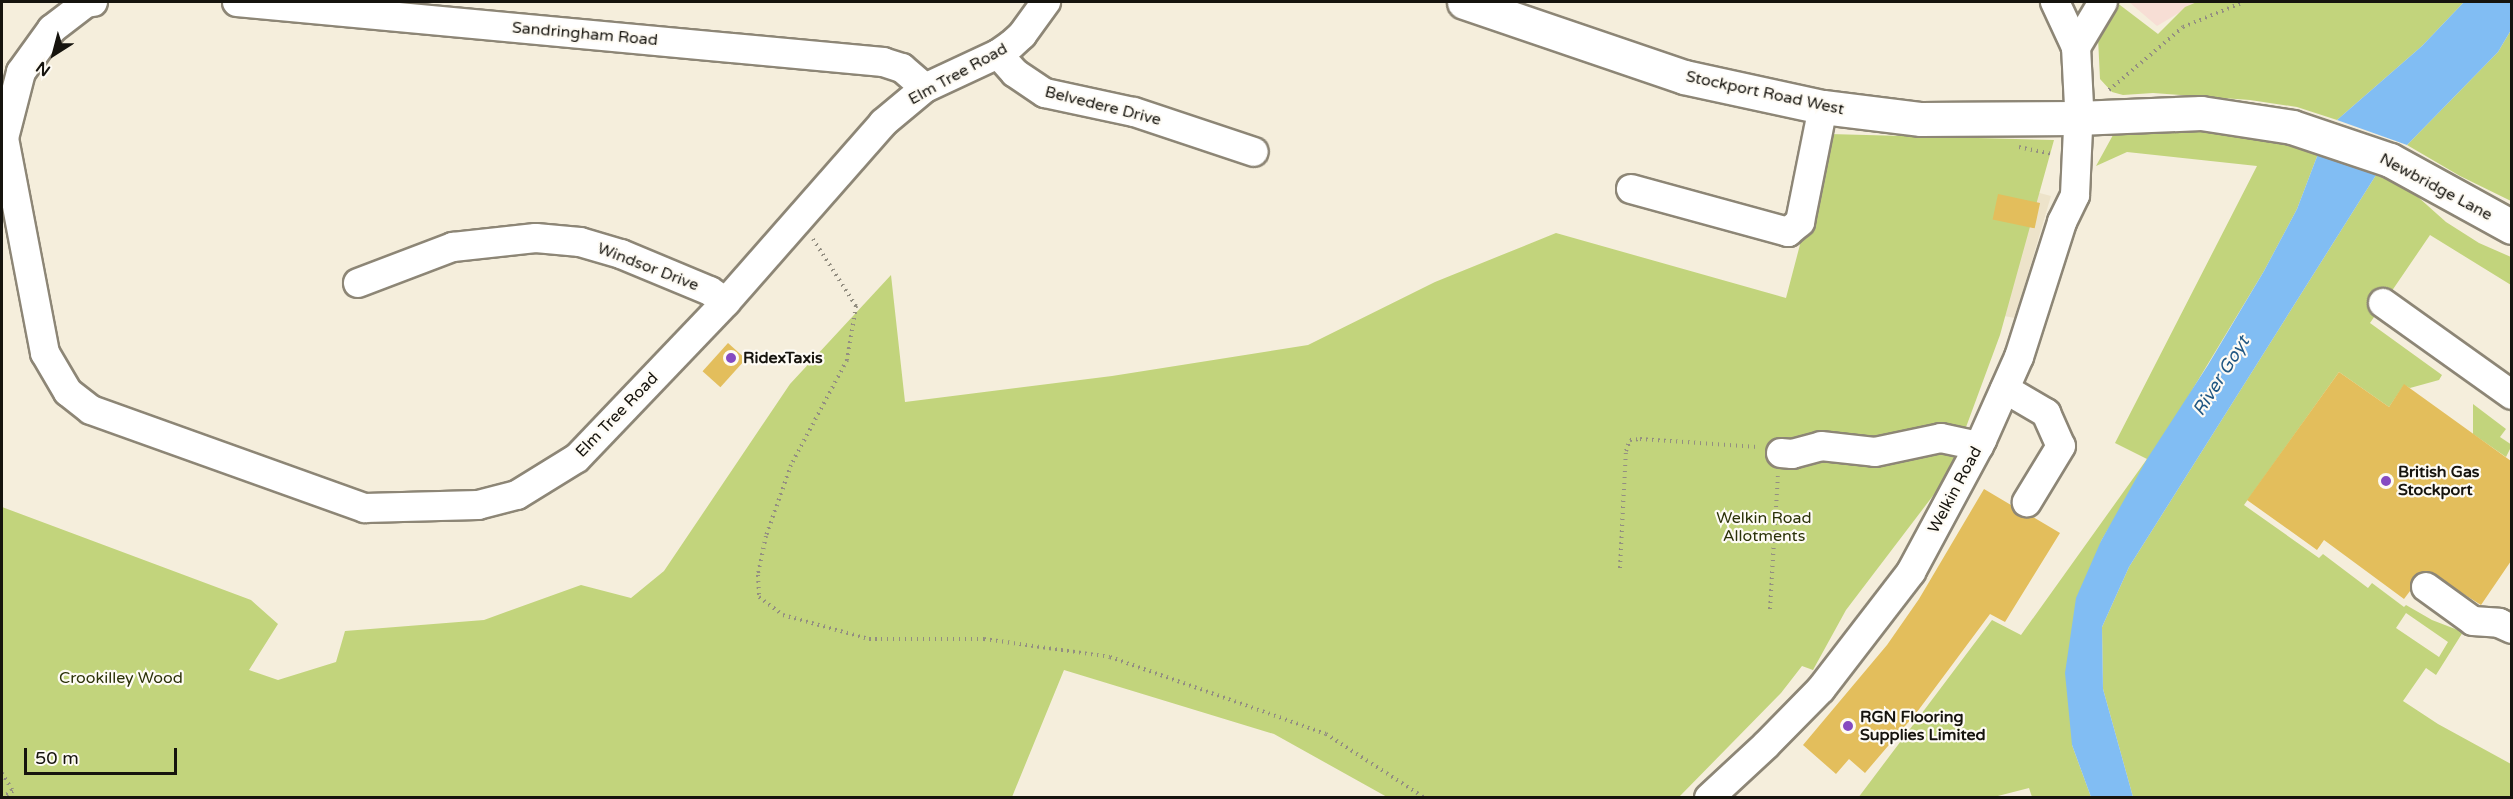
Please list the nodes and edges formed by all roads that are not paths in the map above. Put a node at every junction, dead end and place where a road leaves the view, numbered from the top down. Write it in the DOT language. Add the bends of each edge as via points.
graph roads {
  1 [pos="93,2"];
  2 [pos="237,2"];
  3 [pos="1046,2"];
  4 [pos="1464,2"];
  5 [pos="2055,2"];
  6 [pos="2103,2"];
  7 [pos="2076,47"];
  8 [pos="998,54"];
  9 [pos="925,88"];
  10 [pos="1823,107"];
  11 [pos="2077,118"];
  12 [pos="1254,152"];
  13 [pos="1631,189"];
  14 [pos="2511,226"];
  15 [pos="358,283"];
  16 [pos="726,302"];
  17 [pos="2383,303"];
  18 [pos="2005,389"];
  19 [pos="2511,395"];
  20 [pos="1979,446"];
  21 [pos="1781,453"];
  22 [pos="2027,502"];
  23 [pos="2426,587"];
  24 [pos="2511,629"];
  25 [pos="1709,798"];
  1 -- 16 [label="street, Elm Tree Road" via="86,3 52,29 21,72 4,138 45,353 68,392 91,410 364,508 478,505 517,495 578,458"];
  2 -- 9 [label="street, Sandringham Road" via="883,62 903,68"];
  3 -- 8 [label="street, Elm Tree Road" via="1022,35"];
  4 -- 10 [label="main road, Stockport Road West" via="1684,76"];
  5 -- 7 [label="street"];
  6 -- 7 [label="street"];
  7 -- 11 [label="street, Welkin Road"];
  8 -- 9 [label="street, Elm Tree Road"];
  8 -- 12 [label="street, Belvedere Drive" via="1015,74 1045,93 1134,112"];
  9 -- 16 [label="street, Elm Tree Road" via="883,123"];
  10 -- 11 [label="main road, Stockport Road West" via="1921,119"];
  10 -- 13 [label="street" via="1800,222 1788,232"];
  11 -- 14 [label="main road, Newbridge Lane" via="2201,113 2320,135 2417,173"];
  11 -- 18 [label="street, Welkin Road" via="2074,195"];
  15 -- 16 [label="street, Windsor Drive" via="453,247 536,238 580,242 621,254 710,291"];
  17 -- 19 [label="street"];
  18 -- 20 [label="street, Welkin Road"];
  18 -- 22 [label="street" via="2046,413 2061,446"];
  20 -- 21 [label="street" via="1941,438 1875,452 1821,446"];
  20 -- 25 [label="street, Welkin Road" via="1911,572 1821,689"];
  23 -- 24 [label="street" via="2474,621 2499,623"];
}
